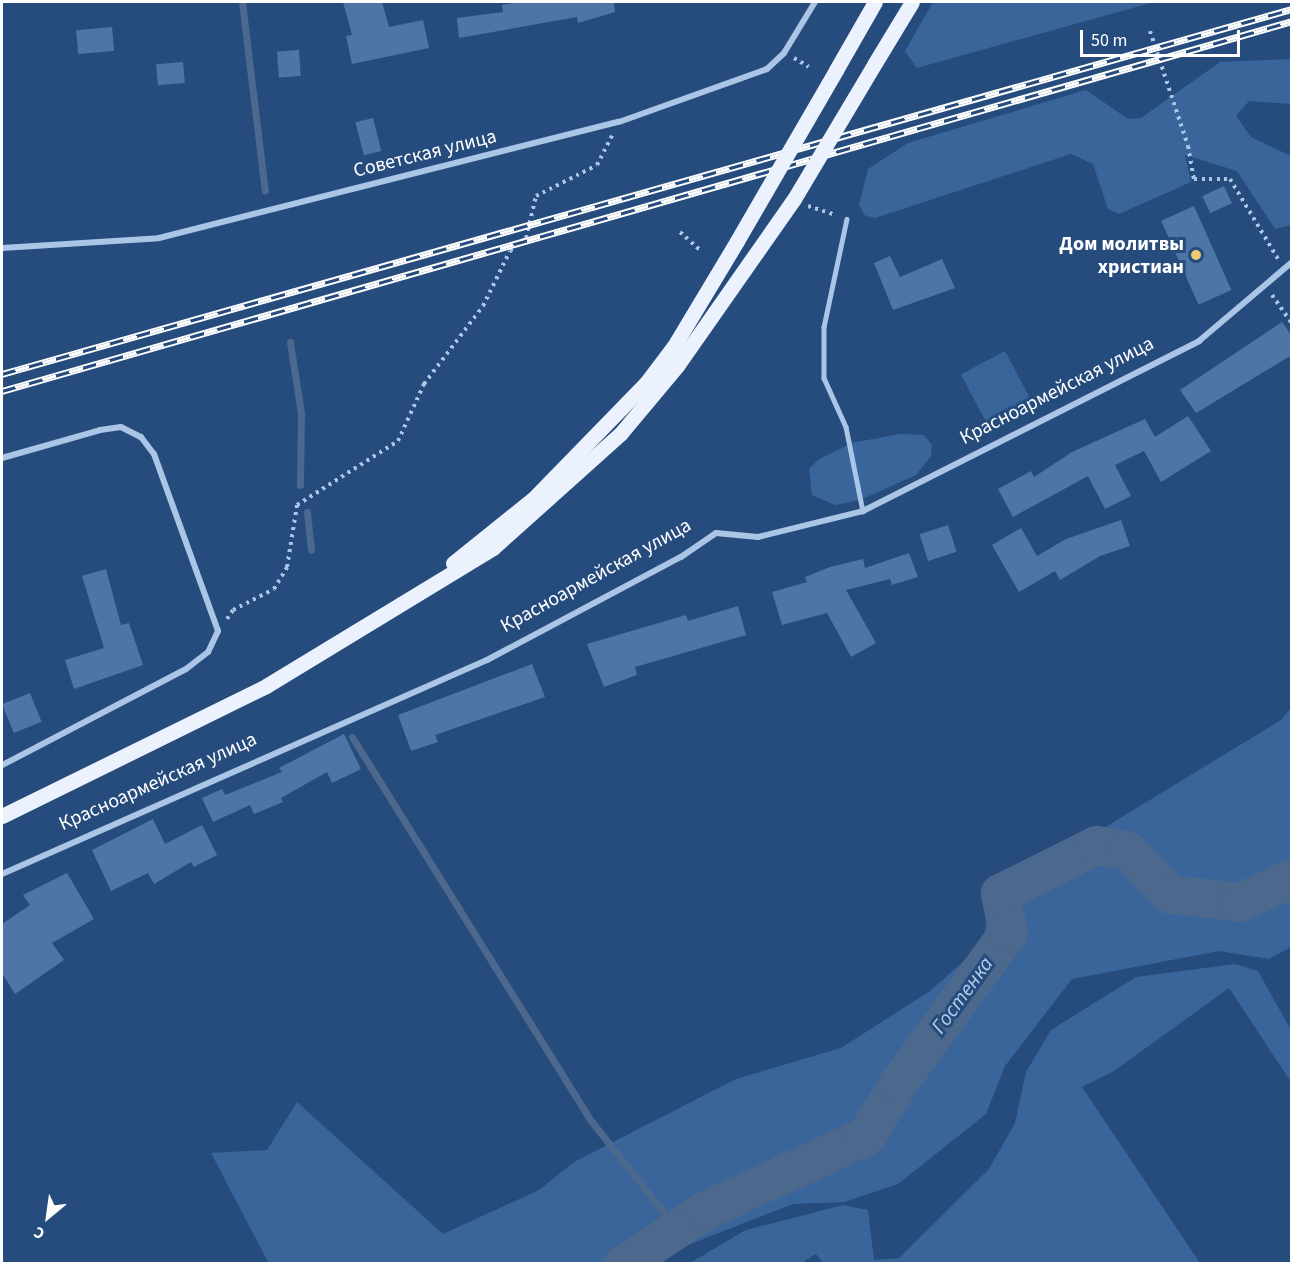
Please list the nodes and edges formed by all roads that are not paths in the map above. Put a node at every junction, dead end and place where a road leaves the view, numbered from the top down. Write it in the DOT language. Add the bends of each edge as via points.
graph roads {
  1 [pos="815,2"];
  2 [pos="875,2"];
  3 [pos="912,2"];
  4 [pos="847,219"];
  5 [pos="2,248"];
  6 [pos="1292,262"];
  7 [pos="2,458"];
  8 [pos="863,511"];
  9 [pos="401,604"];
  10 [pos="2,765"];
  11 [pos="2,816"];
  12 [pos="2,874"];
  1 -- 5 [label="street, Советская улица" via="784,53 767,69 619,122 159,238"];
  2 -- 9 [label="main road, Красноармейская улица, bridge" via="674,346 618,413 533,499"];
  3 -- 9 [label="main road, Красноармейская улица, bridge" via="801,202 621,433 493,548"];
  4 -- 8 [label="lane" via="824,327 824,378 846,427"];
  6 -- 8 [label="street, Красноармейская улица" via="1199,341"];
  7 -- 10 [label="street" via="100,430 121,427 141,437 154,454 218,631 208,652 186,669"];
  8 -- 12 [label="street, Красноармейская улица" via="758,537 716,533 681,557 487,660"];
  9 -- 11 [label="main road, Красноармейская улица" via="266,686"];
}
